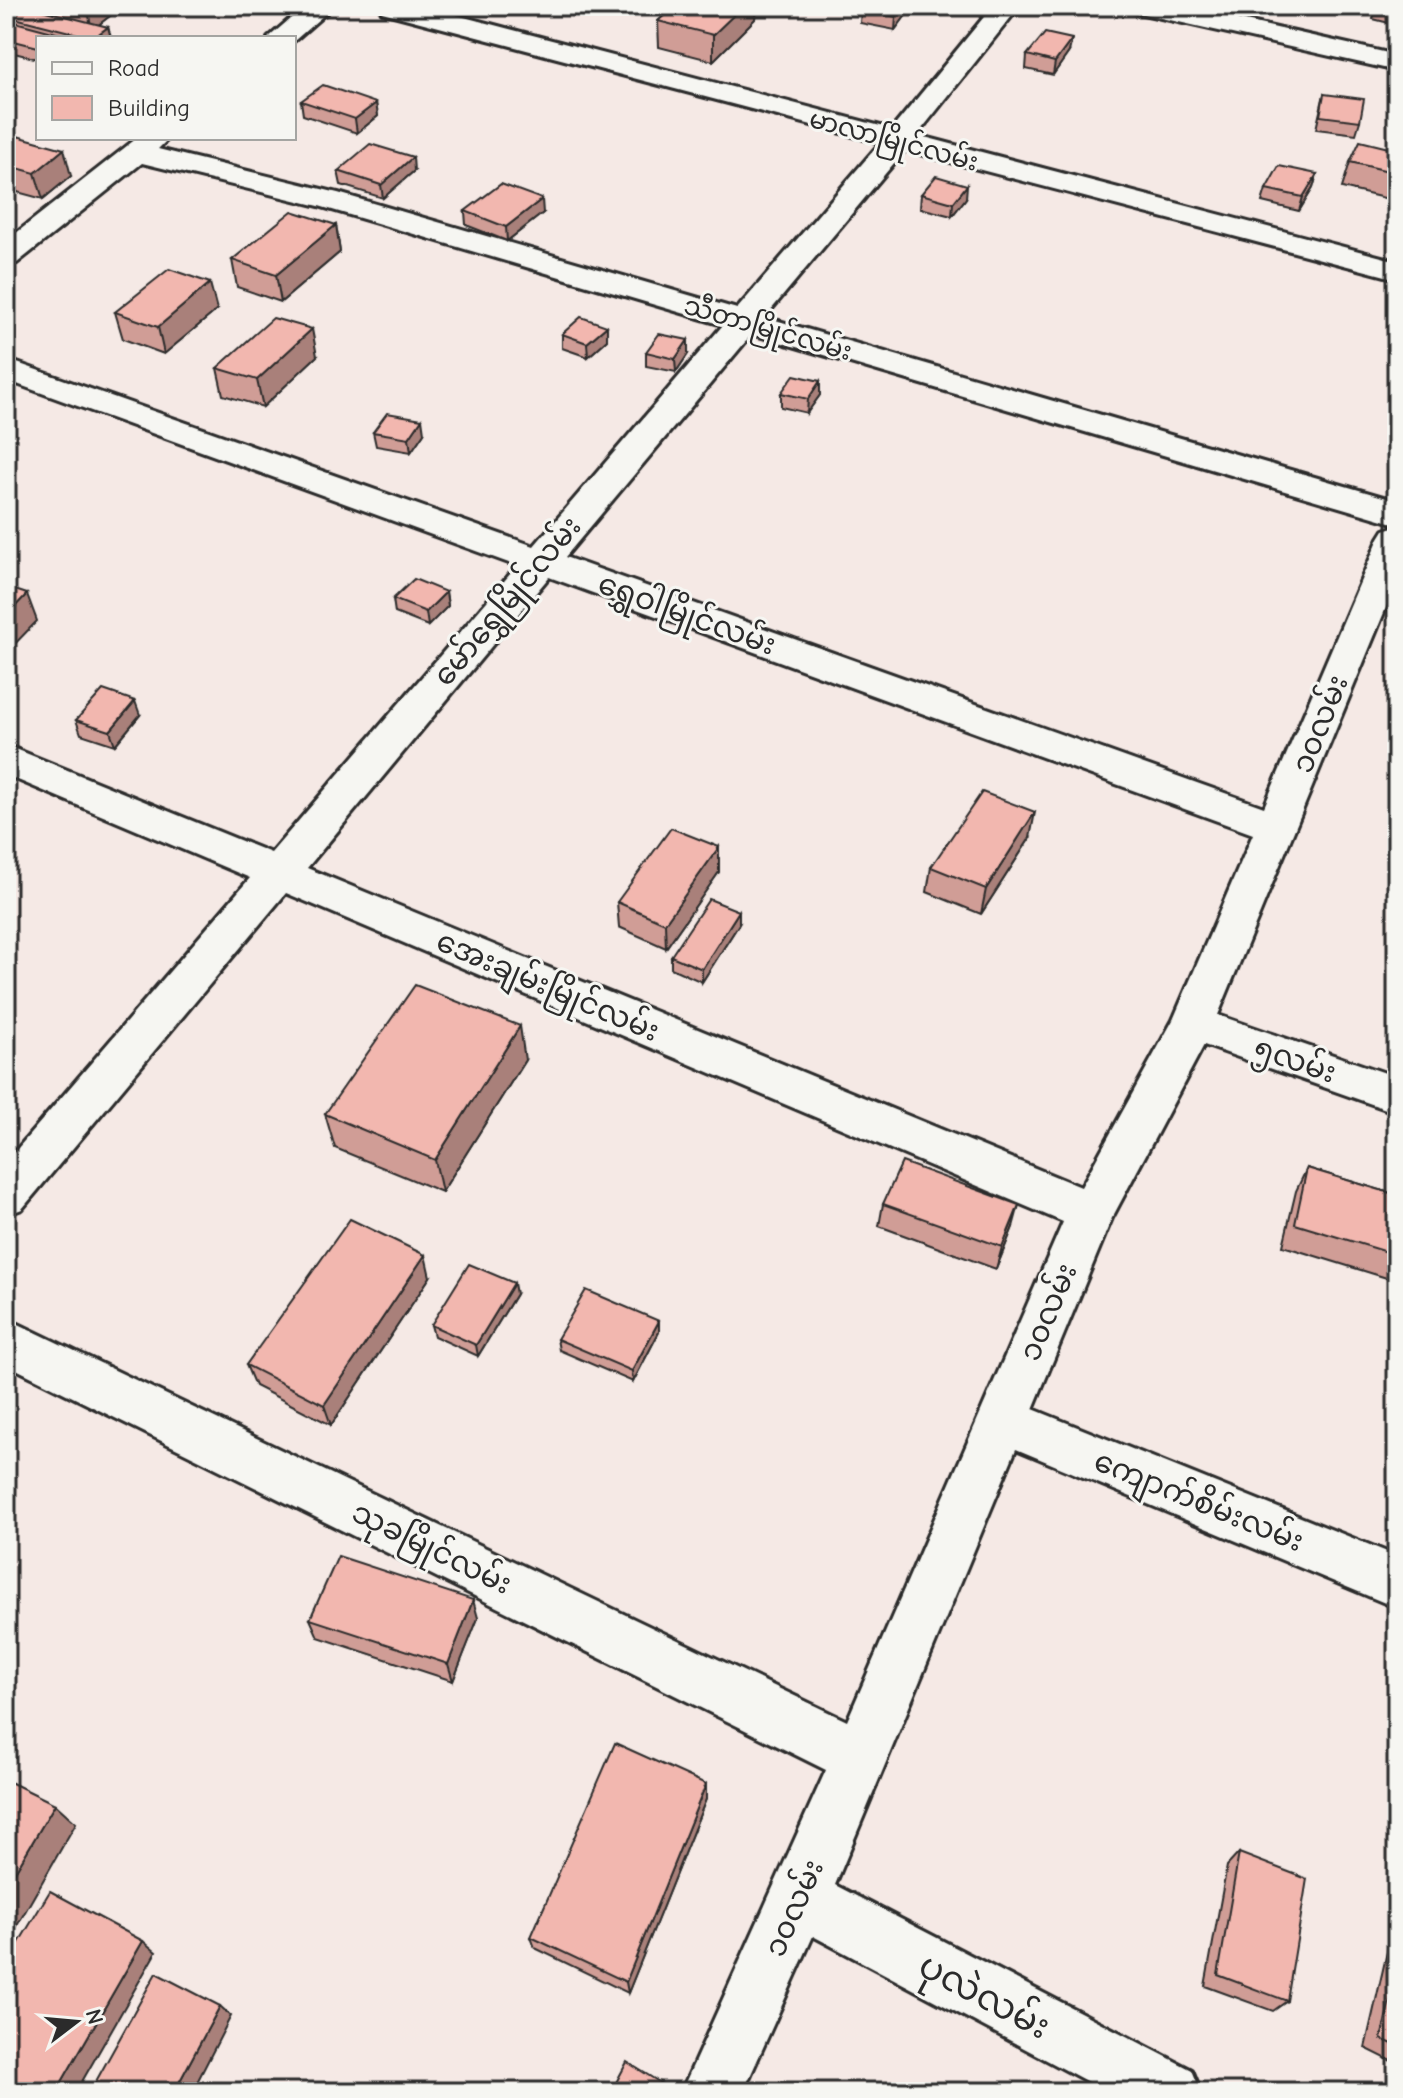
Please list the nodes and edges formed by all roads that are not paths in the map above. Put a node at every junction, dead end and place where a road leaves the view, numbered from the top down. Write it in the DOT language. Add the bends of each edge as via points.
graph roads {
  1 [pos="321,6"];
  2 [pos="391,6"];
  3 [pos="1007,6"];
  4 [pos="1143,6"];
  5 [pos="284,36"];
  6 [pos="1397,63"];
  7 [pos="897,141"];
  8 [pos="146,145"];
  9 [pos="6,256"];
  10 [pos="1397,270"];
  11 [pos="745,320"];
  12 [pos="6,369"];
  13 [pos="1397,513"];
  14 [pos="1397,538"];
  15 [pos="540,561"];
  16 [pos="6,759"];
  17 [pos="1278,827"];
  18 [pos="278,873"];
  19 [pos="1193,1024"];
  20 [pos="1397,1095"];
  21 [pos="6,1195"];
  22 [pos="1091,1212"];
  23 [pos="6,1340"];
  24 [pos="1002,1420"];
  25 [pos="1397,1582"];
  26 [pos="858,1756"];
  27 [pos="800,1898"];
  28 [pos="712,2092"];
  29 [pos="1170,2092"];
  1 -- 5 [label="street"];
  2 -- 7 [label="street, မာလာမြိုင်လမ်း"];
  3 -- 7 [label="street, မော်ရွှေမြိုင်လမ်း"];
  4 -- 6 [label="street"];
  7 -- 10 [label="street, မာလာမြိုင်လမ်း"];
  7 -- 11 [label="street, မော်ရွှေမြိုင်လမ်း"];
  8 -- 9 [label="street"];
  8 -- 11 [label="street, သီတာမြိုင်လမ်း"];
  11 -- 13 [label="street, သီတာမြိုင်လမ်း"];
  11 -- 15 [label="street, မော်ရွှေမြိုင်လမ်း"];
  12 -- 15 [label="street, ရွှေဝါမြိုင်လမ်း"];
  14 -- 17 [label="street, ၁၀လမ်း"];
  15 -- 17 [label="street, ရွှေဝါမြိုင်လမ်း"];
  15 -- 18 [label="street, မော်ရွှေမြိုင်လမ်း"];
  16 -- 18 [label="street, အေးချမ်းမြိုင်လမ်း"];
  17 -- 19 [label="street, ၁၀လမ်း"];
  18 -- 21 [label="street, မော်ရွှေမြိုင်လမ်း"];
  18 -- 22 [label="street, အေးချမ်းမြိုင်လမ်း"];
  19 -- 20 [label="street, ၅လမ်း"];
  19 -- 22 [label="street, ၁၀လမ်း"];
  22 -- 24 [label="street, ၁၀လမ်း"];
  23 -- 26 [label="street, သုခမြိုင်လမ်း"];
  24 -- 25 [label="street, ကျောက်စိမ်းလမ်း"];
  24 -- 26 [label="street, ၁၀လမ်း"];
  26 -- 27 [label="street, ၁၀လမ်း"];
  27 -- 28 [label="street, ၁၀လမ်း"];
  27 -- 29 [label="street, ပုလဲလမ်း"];
}
